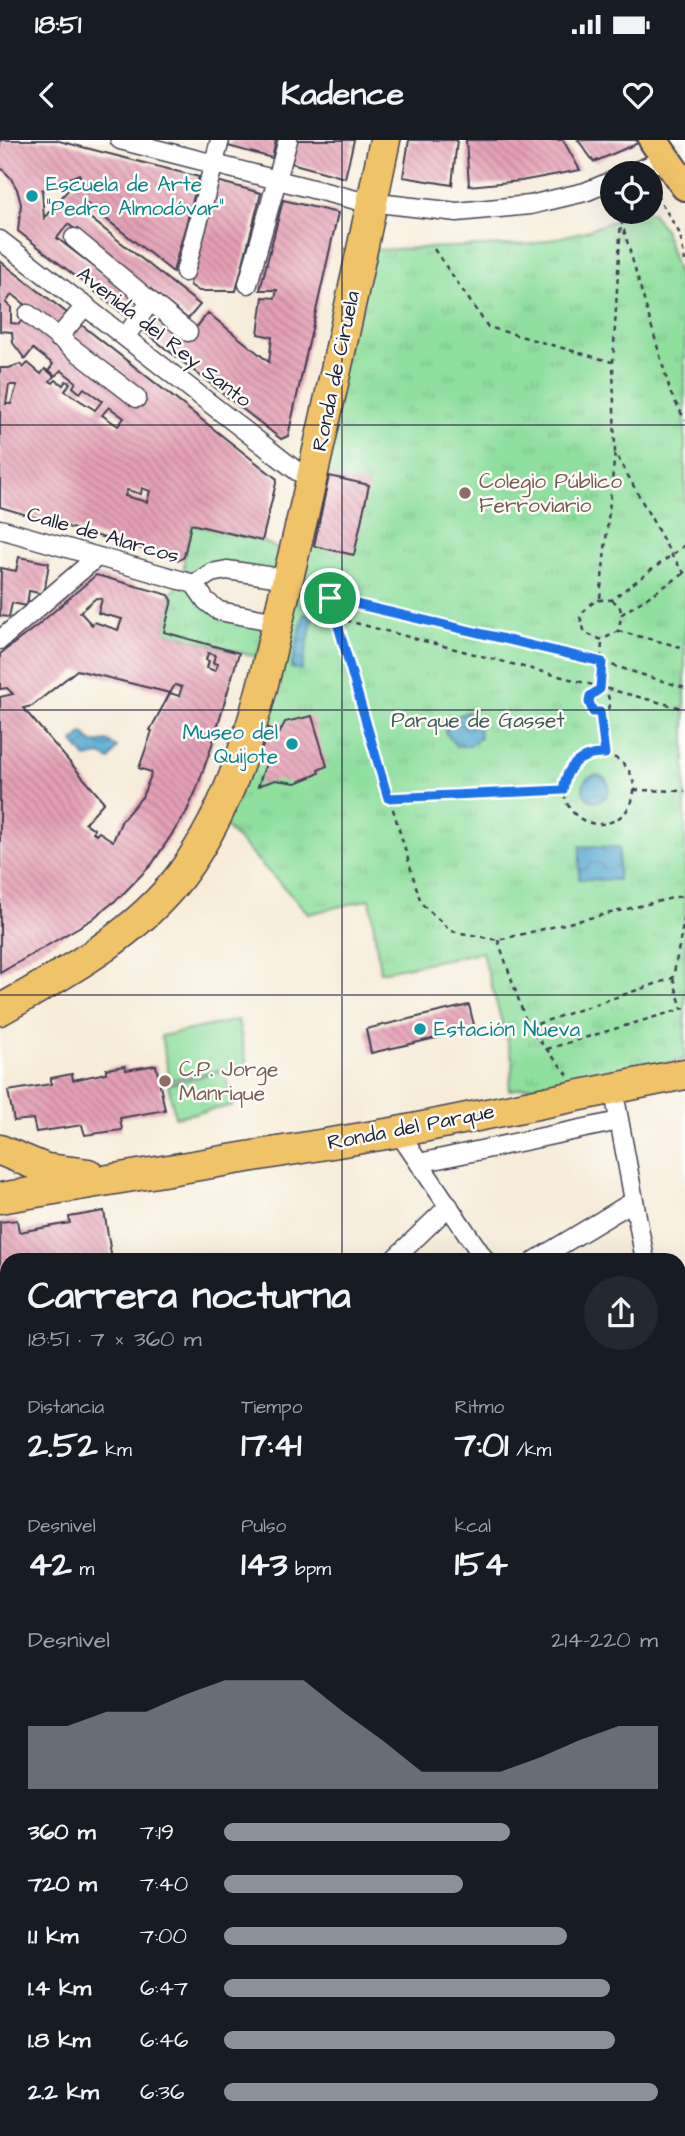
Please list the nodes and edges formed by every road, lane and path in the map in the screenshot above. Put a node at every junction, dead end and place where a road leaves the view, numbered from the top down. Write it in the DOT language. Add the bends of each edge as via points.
graph roads {
  1 [pos="120,140"];
  2 [pos="220,140"];
  3 [pos="288,140"];
  4 [pos="373,140"];
  5 [pos="385,140"];
  6 [pos="659,150"];
  7 [pos="213,164"];
  8 [pos="278,180"];
  9 [pos="600,186"];
  10 [pos="685,186"];
  11 [pos="366,202"];
  12 [pos="663,206"];
  13 [pos="74,238"];
  14 [pos="0,240"];
  15 [pos="434,249"];
  16 [pos="685,261"];
  17 [pos="185,272"];
  18 [pos="248,284"];
  19 [pos="150,302"];
  20 [pos="86,305"];
  21 [pos="28,314"];
  22 [pos="188,332"];
  23 [pos="126,336"];
  24 [pos="58,338"];
  25 [pos="613,362"];
  26 [pos="137,398"];
  27 [pos="685,419"];
  28 [pos="615,452"];
  29 [pos="298,472"];
  30 [pos="0,529"];
  31 [pos="685,545"];
  32 [pos="671,556"];
  33 [pos="97,557"];
  34 [pos="685,573"];
  35 [pos="194,584"];
  36 [pos="278,593"];
  37 [pos="330,598"];
  38 [pos="600,598"];
  39 [pos="611,600"];
  40 [pos="622,614"];
  41 [pos="336,618"];
  42 [pos="618,631"];
  43 [pos="602,639"];
  44 [pos="0,640"];
  45 [pos="685,648"];
  46 [pos="602,662"];
  47 [pos="600,688"];
  48 [pos="685,688"];
  49 [pos="685,709"];
  50 [pos="600,712"];
  51 [pos="605,754"];
  52 [pos="563,790"];
  53 [pos="634,790"];
  54 [pos="685,791"];
  55 [pos="388,798"];
  56 [pos="685,895"];
  57 [pos="685,914"];
  58 [pos="498,940"];
  59 [pos="685,944"];
  60 [pos="679,946"];
  61 [pos="673,978"];
  62 [pos="1,1004"];
  63 [pos="684,1009"];
  64 [pos="528,1027"];
  65 [pos="547,1050"];
  66 [pos="685,1073"];
  67 [pos="571,1079"];
  68 [pos="613,1087"];
  69 [pos="619,1121"];
  70 [pos="398,1132"];
  71 [pos="0,1150"];
  72 [pos="419,1163"];
  73 [pos="137,1175"];
  74 [pos="0,1198"];
  75 [pos="634,1201"];
  76 [pos="449,1206"];
  77 [pos="400,1253"];
  78 [pos="480,1253"];
  79 [pos="548,1253"];
  80 [pos="644,1253"];
  1 -- 7 [label="street"];
  2 -- 7 [label="street"];
  3 -- 8 [label="street"];
  4 -- 11 [label="highway, Ronda de Ciruela"];
  5 -- 11 [label="highway, Ronda de Ciruela"];
  6 -- 10 [label="main road"];
  7 -- 8 [label="street"];
  7 -- 17 [label="street"];
  8 -- 11 [label="street"];
  8 -- 18 [label="street"];
  9 -- 11 [label="street" via="530,205 457,212"];
  11 -- 29 [label="highway, Ronda de Ciruela"];
  11 -- 36 [label="highway, Ronda de Ciruela"];
  12 -- 16 [label="path" via="680,234"];
  13 -- 19 [label="street"];
  14 -- 20 [label="street, Avenida del Rey Santo"];
  15 -- 25 [label="path" via="488,327"];
  19 -- 22 [label="street"];
  19 -- 23 [label="street"];
  20 -- 23 [label="street, Avenida del Rey Santo"];
  20 -- 24 [label="street"];
  21 -- 24 [label="street"];
  23 -- 29 [label="street, Avenida del Rey Santo"];
  24 -- 26 [label="street"];
  25 -- 27 [label="path" via="621,218 671,394"];
  25 -- 28 [label="path"];
  28 -- 32 [label="path"];
  28 -- 38 [label="path"];
  29 -- 36 [label="highway, Ronda de Ciruela"];
  30 -- 33 [label="street, Calle de Alarcos"];
  31 -- 32 [label="path"];
  32 -- 34 [label="path"];
  32 -- 39 [label="path"];
  33 -- 35 [label="street, Calle de Alarcos"];
  33 -- 44 [label="street"];
  34 -- 40 [label="path"];
  35 -- 36 [label="street" via="226,570"];
  35 -- 36 [label="street" via="219,611"];
  36 -- 37 [label="path"];
  36 -- 62 [label="highway" via="240,766 180,876 133,925 92,955"];
  37 -- 41 [label="path"];
  37 -- 46 [label="path"];
  38 -- 39 [label="path"];
  38 -- 43 [label="path" via="580,617 586,633"];
  39 -- 40 [label="path"];
  40 -- 42 [label="path"];
  41 -- 47 [label="path"];
  41 -- 55 [label="path"];
  42 -- 43 [label="path"];
  42 -- 45 [label="path"];
  43 -- 46 [label="path"];
  46 -- 47 [label="path"];
  46 -- 48 [label="path"];
  47 -- 49 [label="path"];
  47 -- 50 [label="path" via="610,702 608,709"];
  47 -- 50 [label="path" via="589,702 593,712"];
  50 -- 51 [label="path"];
  51 -- 52 [label="path" via="575,762"];
  51 -- 53 [label="path" via="623,762"];
  52 -- 53 [label="path" via="572,812 593,824 616,820 632,802"];
  52 -- 55 [label="path"];
  53 -- 54 [label="path"];
  55 -- 58 [label="path" via="421,903 451,931"];
  56 -- 58 [label="path"];
  57 -- 60 [label="path"];
  58 -- 64 [label="path"];
  59 -- 60 [label="path"];
  60 -- 61 [label="path"];
  61 -- 63 [label="path"];
  61 -- 64 [label="path"];
  63 -- 65 [label="path"];
  64 -- 65 [label="path"];
  65 -- 67 [label="path"];
  66 -- 68 [label="highway, Ronda del Parque"];
  68 -- 69 [label="street"];
  68 -- 70 [label="highway, Ronda del Parque"];
  69 -- 72 [label="street"];
  69 -- 75 [label="street"];
  70 -- 72 [label="street"];
  70 -- 73 [label="highway, Ronda del Parque"];
  71 -- 73 [label="highway, Ronda del Parque" via="46,1169"];
  72 -- 76 [label="street"];
  73 -- 74 [label="highway, Ronda del Parque"];
  75 -- 79 [label="street"];
  75 -- 80 [label="street"];
  76 -- 77 [label="street"];
  76 -- 78 [label="street"];
}
